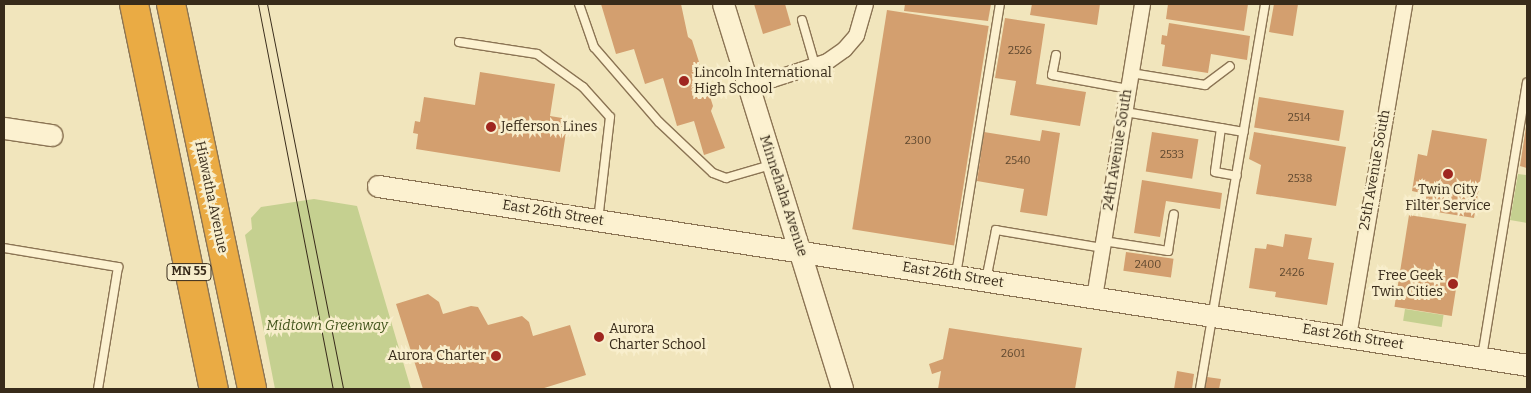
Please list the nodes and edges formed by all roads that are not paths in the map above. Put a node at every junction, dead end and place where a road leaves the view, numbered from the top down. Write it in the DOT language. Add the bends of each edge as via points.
graph roads {
  1 [pos="134,4"];
  2 [pos="171,4"];
  3 [pos="579,4"];
  4 [pos="722,4"];
  5 [pos="865,4"];
  6 [pos="1000,4"];
  7 [pos="1142,4"];
  8 [pos="1265,4"];
  9 [pos="1404,4"];
  10 [pos="802,20"];
  11 [pos="459,42"];
  12 [pos="1056,55"];
  13 [pos="814,65"];
  14 [pos="1230,66"];
  15 [pos="1131,73"];
  16 [pos="1527,83"];
  17 [pos="748,87"];
  18 [pos="1128,90"];
  19 [pos="1124,112"];
  20 [pos="4,128"];
  21 [pos="1221,128"];
  22 [pos="1244,132"];
  23 [pos="51,135"];
  24 [pos="773,165"];
  25 [pos="1237,176"];
  26 [pos="378,186"];
  27 [pos="1174,214"];
  28 [pos="598,220"];
  29 [pos="1103,245"];
  30 [pos="4,248"];
  31 [pos="800,250"];
  32 [pos="956,276"];
  33 [pos="986,280"];
  34 [pos="1094,297"];
  35 [pos="1214,315"];
  36 [pos="1348,336"];
  37 [pos="1482,357"];
  38 [pos="1527,364"];
  39 [pos="98,389"];
  40 [pos="214,389"];
  41 [pos="252,389"];
  42 [pos="842,389"];
  43 [pos="1200,389"];
  1 -- 40 [label="highway, MN 55"];
  2 -- 41 [label="highway, Hiawatha Avenue / MN 55"];
  3 -- 24 [label="lane" via="594,47 659,122 712,173 726,178"];
  4 -- 17 [label="street, Minnehaha Avenue"];
  5 -- 13 [label="street" via="856,35 844,50"];
  6 -- 32 [label="lane"];
  7 -- 15 [label="street, 24th Avenue South"];
  8 -- 22 [label="lane"];
  9 -- 36 [label="street, 25th Avenue South"];
  10 -- 13 [label="lane"];
  11 -- 28 [label="lane" via="537,54 583,87 610,117"];
  12 -- 18 [label="lane" via="1052,75"];
  13 -- 17 [label="street"];
  14 -- 15 [label="lane" via="1206,85"];
  15 -- 18 [label="street, 24th Avenue South"];
  16 -- 37 [label="lane"];
  17 -- 24 [label="street, Minnehaha Avenue"];
  18 -- 19 [label="street, 24th Avenue South"];
  19 -- 21 [label="lane"];
  19 -- 29 [label="street, 24th Avenue South"];
  20 -- 23 [label="street"];
  21 -- 22 [label="lane"];
  21 -- 25 [label="lane" via="1215,172"];
  22 -- 25 [label="lane"];
  24 -- 31 [label="street, Minnehaha Avenue"];
  25 -- 35 [label="lane"];
  26 -- 28 [label="street, East 26th Street"];
  27 -- 29 [label="lane" via="1168,251"];
  28 -- 31 [label="street, East 26th Street"];
  29 -- 33 [label="lane" via="996,230"];
  29 -- 34 [label="street, 24th Avenue South"];
  30 -- 39 [label="lane" via="118,267"];
  31 -- 32 [label="street, East 26th Street"];
  31 -- 42 [label="street, Minnehaha Avenue"];
  32 -- 33 [label="street, East 26th Street"];
  33 -- 34 [label="street, East 26th Street"];
  34 -- 35 [label="street, East 26th Street"];
  35 -- 36 [label="street, East 26th Street"];
  35 -- 43 [label="lane"];
  36 -- 37 [label="street, East 26th Street"];
  37 -- 38 [label="street, East 26th Street"];
}
